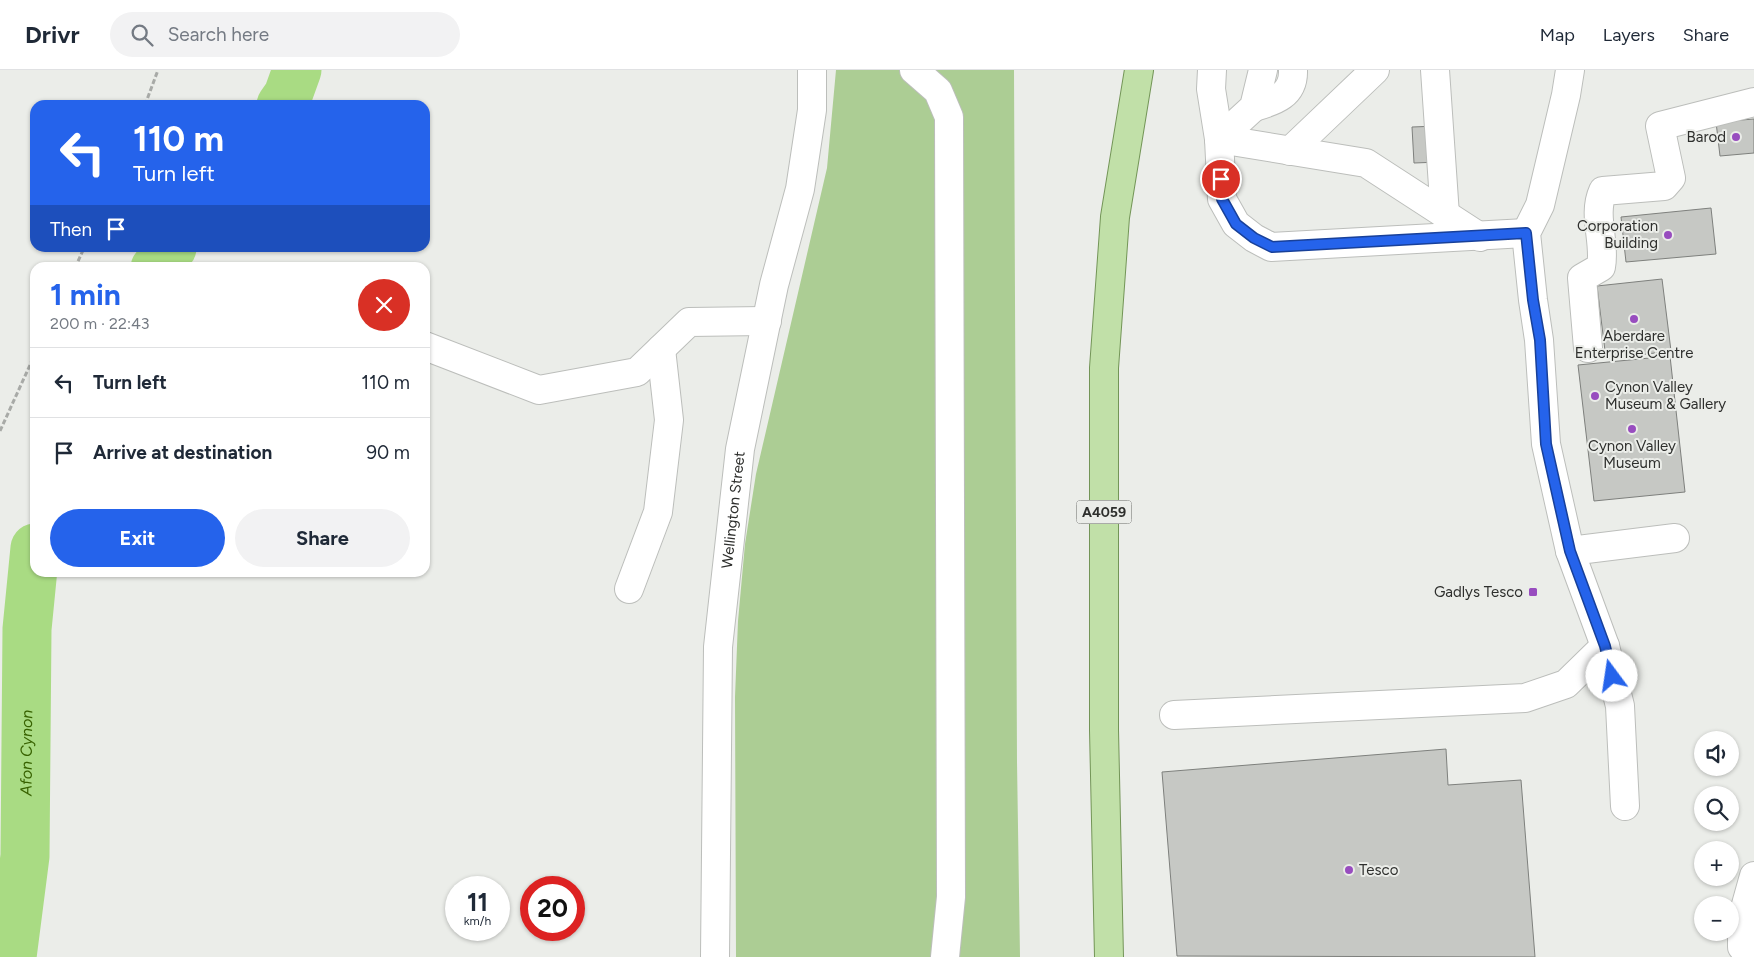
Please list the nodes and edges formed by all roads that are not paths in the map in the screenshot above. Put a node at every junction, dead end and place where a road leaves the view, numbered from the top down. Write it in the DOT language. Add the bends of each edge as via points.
graph roads {
  1 [pos="812,70"];
  2 [pos="914,70"];
  3 [pos="1139,70"];
  4 [pos="1212,70"];
  5 [pos="1263,70"];
  6 [pos="1293,70"];
  7 [pos="1375,70"];
  8 [pos="1435,70"];
  9 [pos="1570,70"];
  10 [pos="1754,102"];
  11 [pos="1254,107"];
  12 [pos="1219,139"];
  13 [pos="1290,150"];
  14 [pos="1446,214"];
  15 [pos="1526,233"];
  16 [pos="1480,237"];
  17 [pos="767,321"];
  18 [pos="430,348"];
  19 [pos="1588,348"];
  20 [pos="661,349"];
  21 [pos="1675,538"];
  22 [pos="1570,551"];
  23 [pos="629,589"];
  24 [pos="1605,646"];
  25 [pos="1174,715"];
  26 [pos="1625,806"];
  27 [pos="1754,876"];
  28 [pos="716,957"];
  29 [pos="945,957"];
  30 [pos="1109,957"];
  31 [pos="1751,957"];
  1 -- 17 [label="street, Wellington Street" via="812,110 800,189"];
  2 -- 29 [label="street" via="938,91 949,117 951,897"];
  3 -- 30 [label="main road, A4059" via="1115,217 1104,368 1104,730"];
  4 -- 12 [label="street" via="1211,89"];
  5 -- 11 [label="street"];
  6 -- 11 [label="street" via="1290,89 1275,101"];
  7 -- 13 [label="street"];
  8 -- 14 [label="street"];
  9 -- 15 [label="street" via="1540,205"];
  10 -- 19 [label="street" via="1660,126 1671,178 1664,186 1603,191 1599,200 1601,267 1582,278"];
  11 -- 12 [label="street"];
  12 -- 13 [label="street"];
  12 -- 16 [label="street" via="1222,199 1236,224 1272,247"];
  13 -- 14 [label="street" via="1366,163"];
  14 -- 16 [label="street"];
  15 -- 16 [label="street"];
  15 -- 22 [label="street" via="1540,340 1546,444"];
  17 -- 20 [label="street" via="688,322"];
  17 -- 28 [label="street, Wellington Street" via="740,448 718,647"];
  18 -- 20 [label="street" via="539,390 637,372"];
  20 -- 23 [label="street" via="669,420 658,512"];
  21 -- 22 [label="street"];
  22 -- 24 [label="street"];
  24 -- 25 [label="street" via="1566,684 1526,698"];
  24 -- 26 [label="street" via="1620,706"];
  27 -- 31 [label="street" via="1742,919 1742,948"];
}
